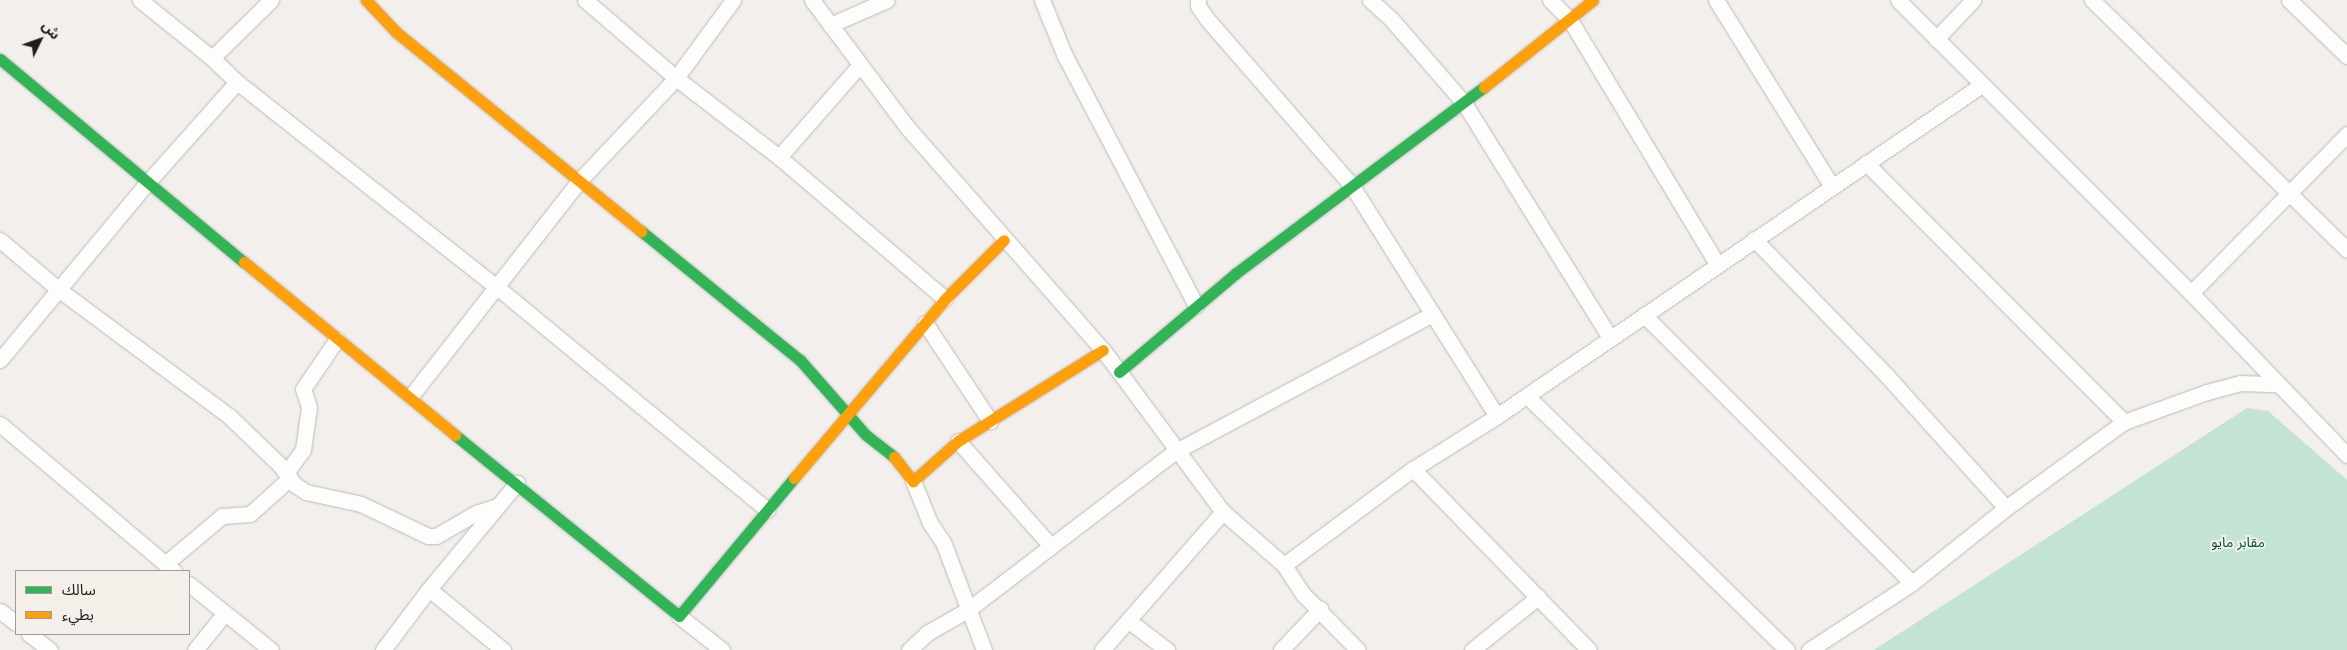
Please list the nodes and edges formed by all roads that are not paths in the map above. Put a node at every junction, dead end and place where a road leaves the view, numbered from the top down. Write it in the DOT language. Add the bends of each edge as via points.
graph roads {
  1 [pos="140,0"];
  2 [pos="270,0"];
  3 [pos="366,0"];
  4 [pos="585,0"];
  5 [pos="733,0"];
  6 [pos="812,0"];
  7 [pos="886,0"];
  8 [pos="1042,0"];
  9 [pos="1198,0"];
  10 [pos="1370,0"];
  11 [pos="1550,0"];
  12 [pos="1593,0"];
  13 [pos="1716,0"];
  14 [pos="1898,0"];
  15 [pos="1973,0"];
  16 [pos="2092,0"];
  17 [pos="2289,0"];
  18 [pos="1570,20"];
  19 [pos="830,25"];
  20 [pos="1936,39"];
  21 [pos="2347,56"];
  22 [pos="212,58"];
  23 [pos="0,59"];
  24 [pos="859,66"];
  25 [pos="676,78"];
  26 [pos="237,82"];
  27 [pos="1980,86"];
  28 [pos="1464,103"];
  29 [pos="2347,134"];
  30 [pos="779,157"];
  31 [pos="1866,163"];
  32 [pos="580,180"];
  33 [pos="147,183"];
  34 [pos="1352,186"];
  35 [pos="1832,186"];
  36 [pos="2288,195"];
  37 [pos="1754,239"];
  38 [pos="0,240"];
  39 [pos="1004,240"];
  40 [pos="2347,250"];
  41 [pos="1717,264"];
  42 [pos="498,288"];
  43 [pos="58,289"];
  44 [pos="2192,294"];
  45 [pos="945,299"];
  46 [pos="1196,305"];
  47 [pos="1433,314"];
  48 [pos="1644,315"];
  49 [pos="925,323"];
  50 [pos="1610,338"];
  51 [pos="337,339"];
  52 [pos="1103,350"];
  53 [pos="1,356"];
  54 [pos="1119,372"];
  55 [pos="2276,384"];
  56 [pos="411,396"];
  57 [pos="1527,396"];
  58 [pos="848,411"];
  59 [pos="1497,416"];
  60 [pos="990,421"];
  61 [pos="2124,422"];
  62 [pos="0,424"];
  63 [pos="958,441"];
  64 [pos="1176,451"];
  65 [pos="2347,456"];
  66 [pos="1413,469"];
  67 [pos="288,476"];
  68 [pos="914,481"];
  69 [pos="517,483"];
  70 [pos="495,508"];
  71 [pos="2006,508"];
  72 [pos="766,510"];
  73 [pos="1223,512"];
  74 [pos="1050,545"];
  75 [pos="1284,565"];
  76 [pos="169,568"];
  77 [pos="1912,583"];
  78 [pos="190,585"];
  79 [pos="428,589"];
  80 [pos="1538,597"];
  81 [pos="970,609"];
  82 [pos="1320,609"];
  83 [pos="0,611"];
  84 [pos="224,614"];
  85 [pos="680,616"];
  86 [pos="1129,621"];
  87 [pos="15,623"];
  88 [pos="30,635"];
  89 [pos="50,650"];
  90 [pos="195,650"];
  91 [pos="271,650"];
  92 [pos="383,650"];
  93 [pos="503,650"];
  94 [pos="722,650"];
  95 [pos="909,650"];
  96 [pos="984,650"];
  97 [pos="1102,650"];
  98 [pos="1167,650"];
  99 [pos="1281,650"];
  100 [pos="1358,650"];
  101 [pos="1472,650"];
  102 [pos="1589,650"];
  103 [pos="1787,650"];
  104 [pos="1809,650"];
  1 -- 22 [label="street"];
  2 -- 22 [label="street"];
  3 -- 32 [label="street" via="396,32"];
  4 -- 25 [label="street"];
  5 -- 25 [label="street"];
  6 -- 19 [label="street"];
  7 -- 19 [label="street"];
  8 -- 46 [label="street" via="1064,54"];
  9 -- 34 [label="street" via="1198,6 1207,19"];
  10 -- 28 [label="street" via="1392,20"];
  11 -- 18 [label="street"];
  12 -- 18 [label="street"];
  13 -- 35 [label="street"];
  14 -- 20 [label="street"];
  15 -- 20 [label="street"];
  16 -- 36 [label="street"];
  17 -- 21 [label="street"];
  18 -- 28 [label="street"];
  18 -- 41 [label="street"];
  19 -- 24 [label="street"];
  20 -- 27 [label="street"];
  22 -- 26 [label="street"];
  23 -- 33 [label="street"];
  24 -- 30 [label="street"];
  24 -- 39 [label="street"];
  25 -- 30 [label="street"];
  25 -- 32 [label="street"];
  26 -- 33 [label="street"];
  26 -- 42 [label="street"];
  27 -- 31 [label="street"];
  27 -- 44 [label="street"];
  28 -- 34 [label="street"];
  28 -- 50 [label="street"];
  29 -- 36 [label="street"];
  30 -- 45 [label="street"];
  31 -- 35 [label="street"];
  31 -- 61 [label="street"];
  32 -- 42 [label="street"];
  32 -- 58 [label="street" via="800,360"];
  33 -- 43 [label="street"];
  33 -- 51 [label="street"];
  34 -- 46 [label="street"];
  34 -- 47 [label="street"];
  35 -- 37 [label="street"];
  36 -- 40 [label="street"];
  36 -- 44 [label="street"];
  37 -- 41 [label="street"];
  37 -- 71 [label="street" via="1888,377"];
  38 -- 43 [label="street"];
  39 -- 45 [label="street"];
  39 -- 52 [label="street"];
  41 -- 48 [label="street"];
  42 -- 56 [label="street"];
  42 -- 72 [label="street"];
  43 -- 53 [label="street"];
  43 -- 67 [label="street" via="229,416"];
  44 -- 55 [label="street"];
  45 -- 49 [label="street"];
  46 -- 54 [label="street"];
  47 -- 59 [label="street"];
  47 -- 64 [label="street"];
  48 -- 50 [label="street"];
  48 -- 77 [label="street"];
  49 -- 58 [label="street"];
  49 -- 60 [label="street"];
  50 -- 57 [label="street"];
  51 -- 56 [label="street"];
  51 -- 67 [label="street" via="303,389 309,407 303,450"];
  52 -- 54 [label="street"];
  52 -- 60 [label="street"];
  54 -- 64 [label="street"];
  55 -- 61 [label="street" via="2240,383"];
  55 -- 65 [label="street"];
  56 -- 69 [label="street"];
  57 -- 59 [label="street"];
  57 -- 103 [label="street"];
  58 -- 68 [label="street" via="866,435 891,453"];
  58 -- 72 [label="street"];
  59 -- 66 [label="street"];
  60 -- 63 [label="street"];
  61 -- 71 [label="street"];
  62 -- 76 [label="street"];
  63 -- 68 [label="street"];
  63 -- 74 [label="street"];
  64 -- 73 [label="street"];
  64 -- 74 [label="street"];
  66 -- 75 [label="street"];
  66 -- 80 [label="street"];
  67 -- 70 [label="street" via="306,492 361,504 428,536 436,536 476,513"];
  67 -- 76 [label="street" via="250,514 222,516"];
  68 -- 81 [label="street"];
  69 -- 70 [label="street"];
  69 -- 85 [label="street"];
  70 -- 79 [label="street"];
  71 -- 77 [label="street"];
  72 -- 85 [label="street" via="736,551"];
  73 -- 75 [label="street"];
  73 -- 86 [label="street"];
  74 -- 81 [label="street"];
  75 -- 82 [label="street" via="1303,594"];
  77 -- 104 [label="street"];
  78 -- 84 [label="street"];
  79 -- 92 [label="street"];
  79 -- 93 [label="street"];
  80 -- 101 [label="street"];
  80 -- 102 [label="street"];
  81 -- 95 [label="street" via="927,633"];
  81 -- 96 [label="street"];
  82 -- 99 [label="street"];
  82 -- 100 [label="street"];
  83 -- 87 [label="street"];
  84 -- 90 [label="street"];
  84 -- 91 [label="street"];
  85 -- 94 [label="street"];
  86 -- 97 [label="street"];
  86 -- 98 [label="street"];
  88 -- 89 [label="street"];
}
